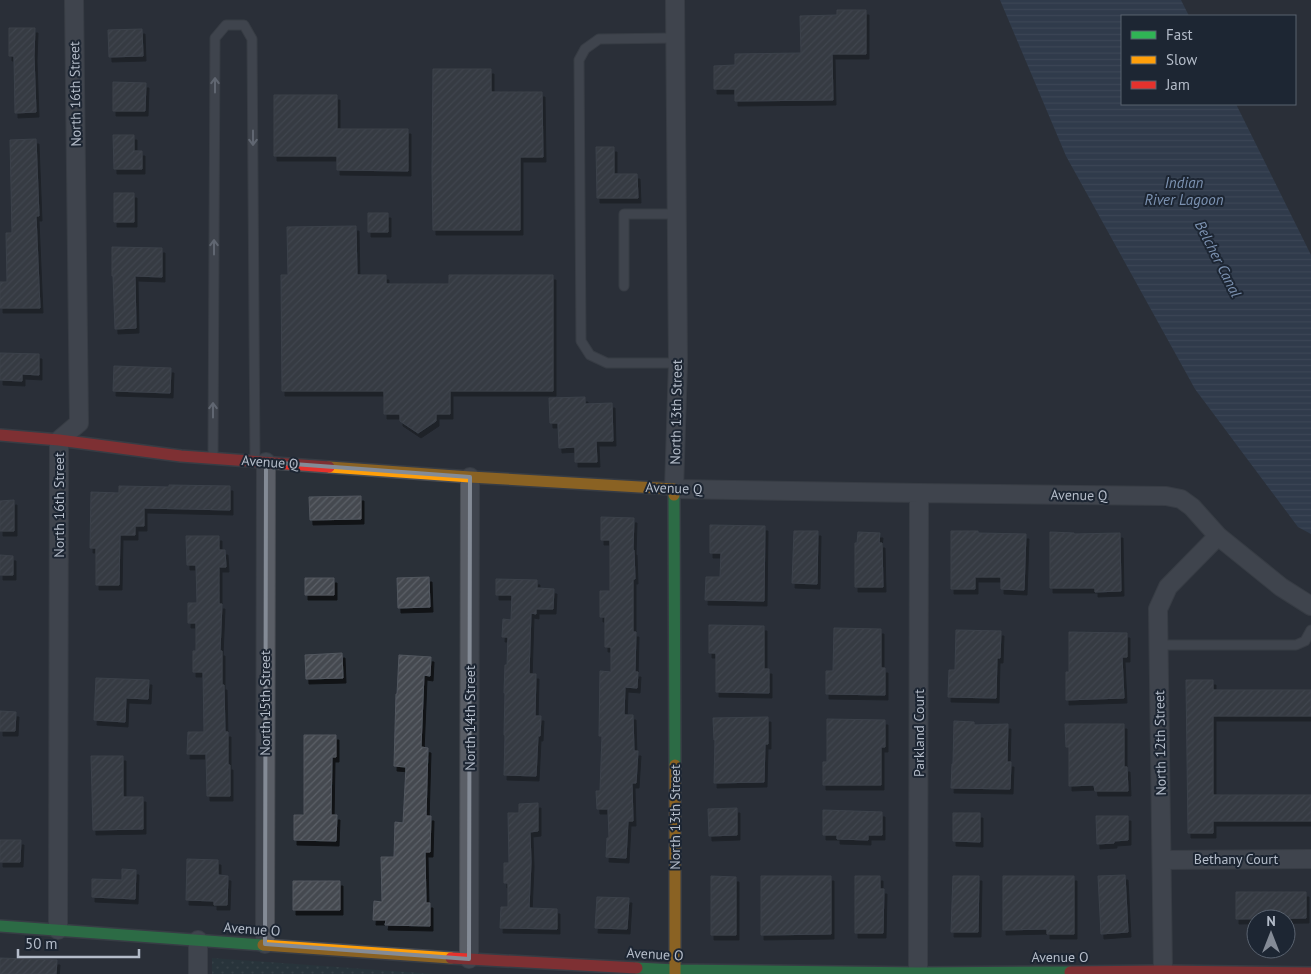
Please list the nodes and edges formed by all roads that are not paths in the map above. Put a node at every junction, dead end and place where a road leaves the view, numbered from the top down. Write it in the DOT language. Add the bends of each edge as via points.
graph roads {
  1 [pos="74,0"];
  2 [pos="675,0"];
  3 [pos="675,38"];
  4 [pos="676,214"];
  5 [pos="624,286"];
  6 [pos="678,363"];
  7 [pos="0,435"];
  8 [pos="59,440"];
  9 [pos="213,458"];
  10 [pos="260,462"];
  11 [pos="470,477"];
  12 [pos="674,488"];
  13 [pos="919,493"];
  14 [pos="1218,536"];
  15 [pos="1311,606"];
  16 [pos="1311,630"];
  17 [pos="1159,645"];
  18 [pos="1311,859"];
  19 [pos="1162,860"];
  20 [pos="0,926"];
  21 [pos="58,930"];
  22 [pos="198,940"];
  23 [pos="265,944"];
  24 [pos="469,959"];
  25 [pos="1163,971"];
  26 [pos="675,972"];
  27 [pos="795,973"];
  28 [pos="918,973"];
  29 [pos="1311,973"];
  30 [pos="198,974"];
  1 -- 8 [label="street, North 16th Street" via="79,423"];
  2 -- 3 [label="street, North 13th Street"];
  3 -- 4 [label="street, North 13th Street"];
  3 -- 6 [label="lane" via="599,39 585,49 579,60 580,331 581,341 590,355 607,364"];
  4 -- 5 [label="lane" via="624,214"];
  4 -- 6 [label="street, North 13th Street"];
  6 -- 12 [label="street, North 13th Street"];
  7 -- 8 [label="street, Avenue Q"];
  8 -- 9 [label="street, Avenue Q"];
  8 -- 21 [label="street, North 16th Street"];
  9 -- 10 [label="street, Avenue Q"];
  9 -- 10 [label="lane, one-way" via="215,38 226,24 244,24 252,39"];
  10 -- 11 [label="street, Avenue Q"];
  10 -- 23 [label="street, North 15th Street"];
  11 -- 12 [label="street, Avenue Q"];
  11 -- 24 [label="street, North 14th Street"];
  12 -- 13 [label="street, Avenue Q"];
  12 -- 26 [label="street, North 13th Street"];
  13 -- 14 [label="street, Avenue Q" via="1166,496 1181,499 1192,507"];
  13 -- 28 [label="street, Parkland Court"];
  14 -- 15 [label="street, Avenue Q" via="1281,587"];
  14 -- 17 [label="street, North 12th Street" via="1168,587 1158,609"];
  16 -- 17 [label="lane" via="1305,641 1296,645"];
  17 -- 19 [label="street, North 12th Street"];
  18 -- 19 [label="street, Bethany Court"];
  19 -- 25 [label="street, North 12th Street"];
  20 -- 21 [label="street, Avenue O"];
  21 -- 22 [label="street, Avenue O"];
  22 -- 23 [label="street, Avenue O"];
  22 -- 30 [label="street"];
  23 -- 24 [label="street, Avenue O"];
  24 -- 26 [label="street, Avenue O"];
  25 -- 28 [label="street, Avenue O"];
  25 -- 29 [label="street, Avenue O"];
  26 -- 27 [label="street, Avenue O"];
  27 -- 28 [label="street, Avenue O"];
}
